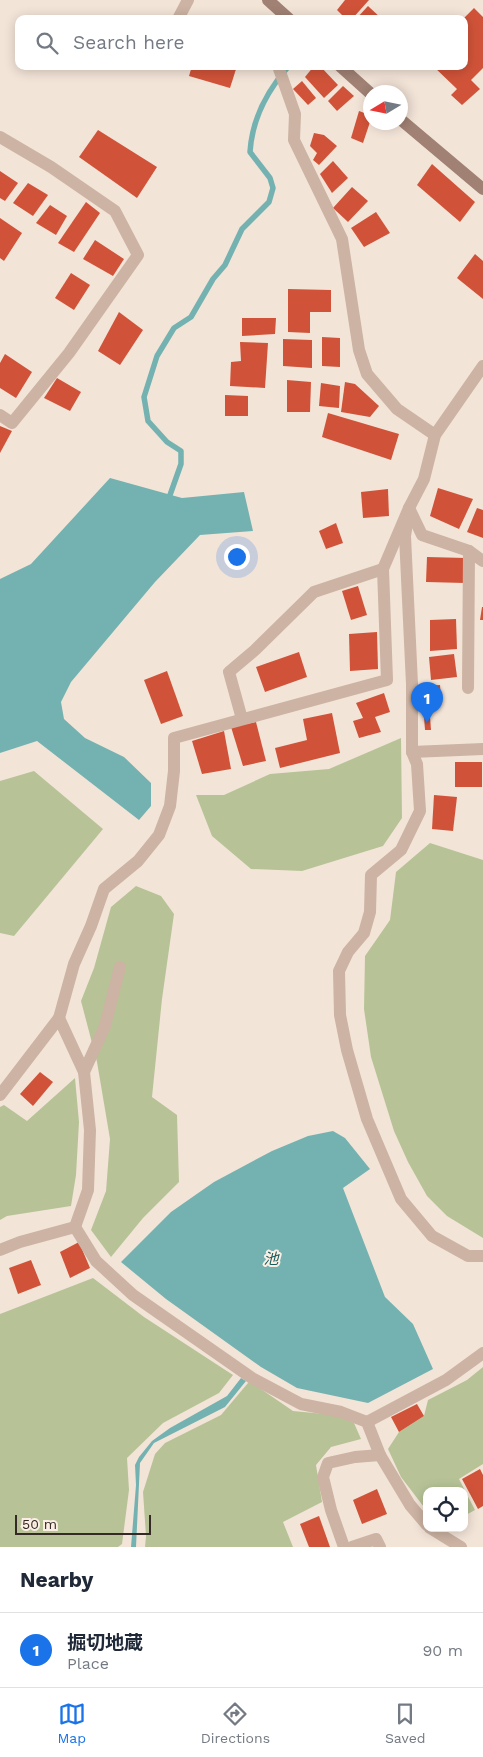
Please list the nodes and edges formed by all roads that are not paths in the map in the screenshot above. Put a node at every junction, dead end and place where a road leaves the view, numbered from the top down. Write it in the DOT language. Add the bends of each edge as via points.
graph roads {
  1 [pos="188,0"];
  2 [pos="268,0"];
  3 [pos="180,15"];
  4 [pos="282,15"];
  5 [pos="279,70"];
  6 [pos="344,70"];
  7 [pos="363,87"];
  8 [pos="408,125"];
  9 [pos="0,137"];
  10 [pos="483,189"];
  11 [pos="483,366"];
  12 [pos="0,415"];
  13 [pos="435,435"];
  14 [pos="409,508"];
  15 [pos="469,551"];
  16 [pos="483,561"];
  17 [pos="383,569"];
  18 [pos="468,688"];
  19 [pos="242,719"];
  20 [pos="483,748"];
  21 [pos="412,752"];
  22 [pos="120,967"];
  23 [pos="59,1018"];
  24 [pos="84,1072"];
  25 [pos="0,1095"];
  26 [pos="75,1227"];
  27 [pos="0,1250"];
  28 [pos="483,1256"];
  29 [pos="483,1353"];
  30 [pos="367,1422"];
  31 [pos="380,1455"];
  32 [pos="423,1520"];
  33 [pos="436,1532"];
  34 [pos="344,1547"];
  35 [pos="352,1547"];
  36 [pos="380,1547"];
  37 [pos="460,1547"];
  1 -- 3 [label="street"];
  2 -- 4 [label="main road"];
  5 -- 13 [label="street" via="295,114 294,140 342,239 359,350 367,374 397,409"];
  6 -- 7 [label="main road"];
  8 -- 10 [label="main road"];
  9 -- 12 [label="street" via="115,211 138,255 69,353 12,423"];
  11 -- 13 [label="street"];
  13 -- 14 [label="street" via="424,479"];
  14 -- 15 [label="street" via="422,534"];
  14 -- 17 [label="street"];
  14 -- 21 [label="street" via="405,536"];
  15 -- 16 [label="street"];
  15 -- 18 [label="street"];
  17 -- 19 [label="street" via="314,592 229,672"];
  17 -- 19 [label="street" via="387,680"];
  19 -- 23 [label="street" via="174,738 170,806 159,835 138,861 104,890 74,964"];
  20 -- 21 [label="street"];
  21 -- 28 [label="street" via="417,764 420,811 401,850 371,875 370,912 364,933 348,952 339,971 340,1014 367,1119 401,1199 432,1236 468,1256"];
  22 -- 24 [label="street" via="105,1026"];
  23 -- 24 [label="street"];
  23 -- 25 [label="street"];
  24 -- 26 [label="street" via="90,1130 88,1190"];
  26 -- 27 [label="street"];
  26 -- 30 [label="street" via="96,1261 133,1295 252,1378 301,1404 341,1412"];
  29 -- 30 [label="street" via="446,1380"];
  30 -- 31 [label="street"];
  31 -- 32 [label="street"];
  31 -- 34 [label="street" via="328,1463 325,1470 323,1476 331,1510"];
  33 -- 37 [label="street"];
  35 -- 36 [label="street" via="376,1539"];
}
